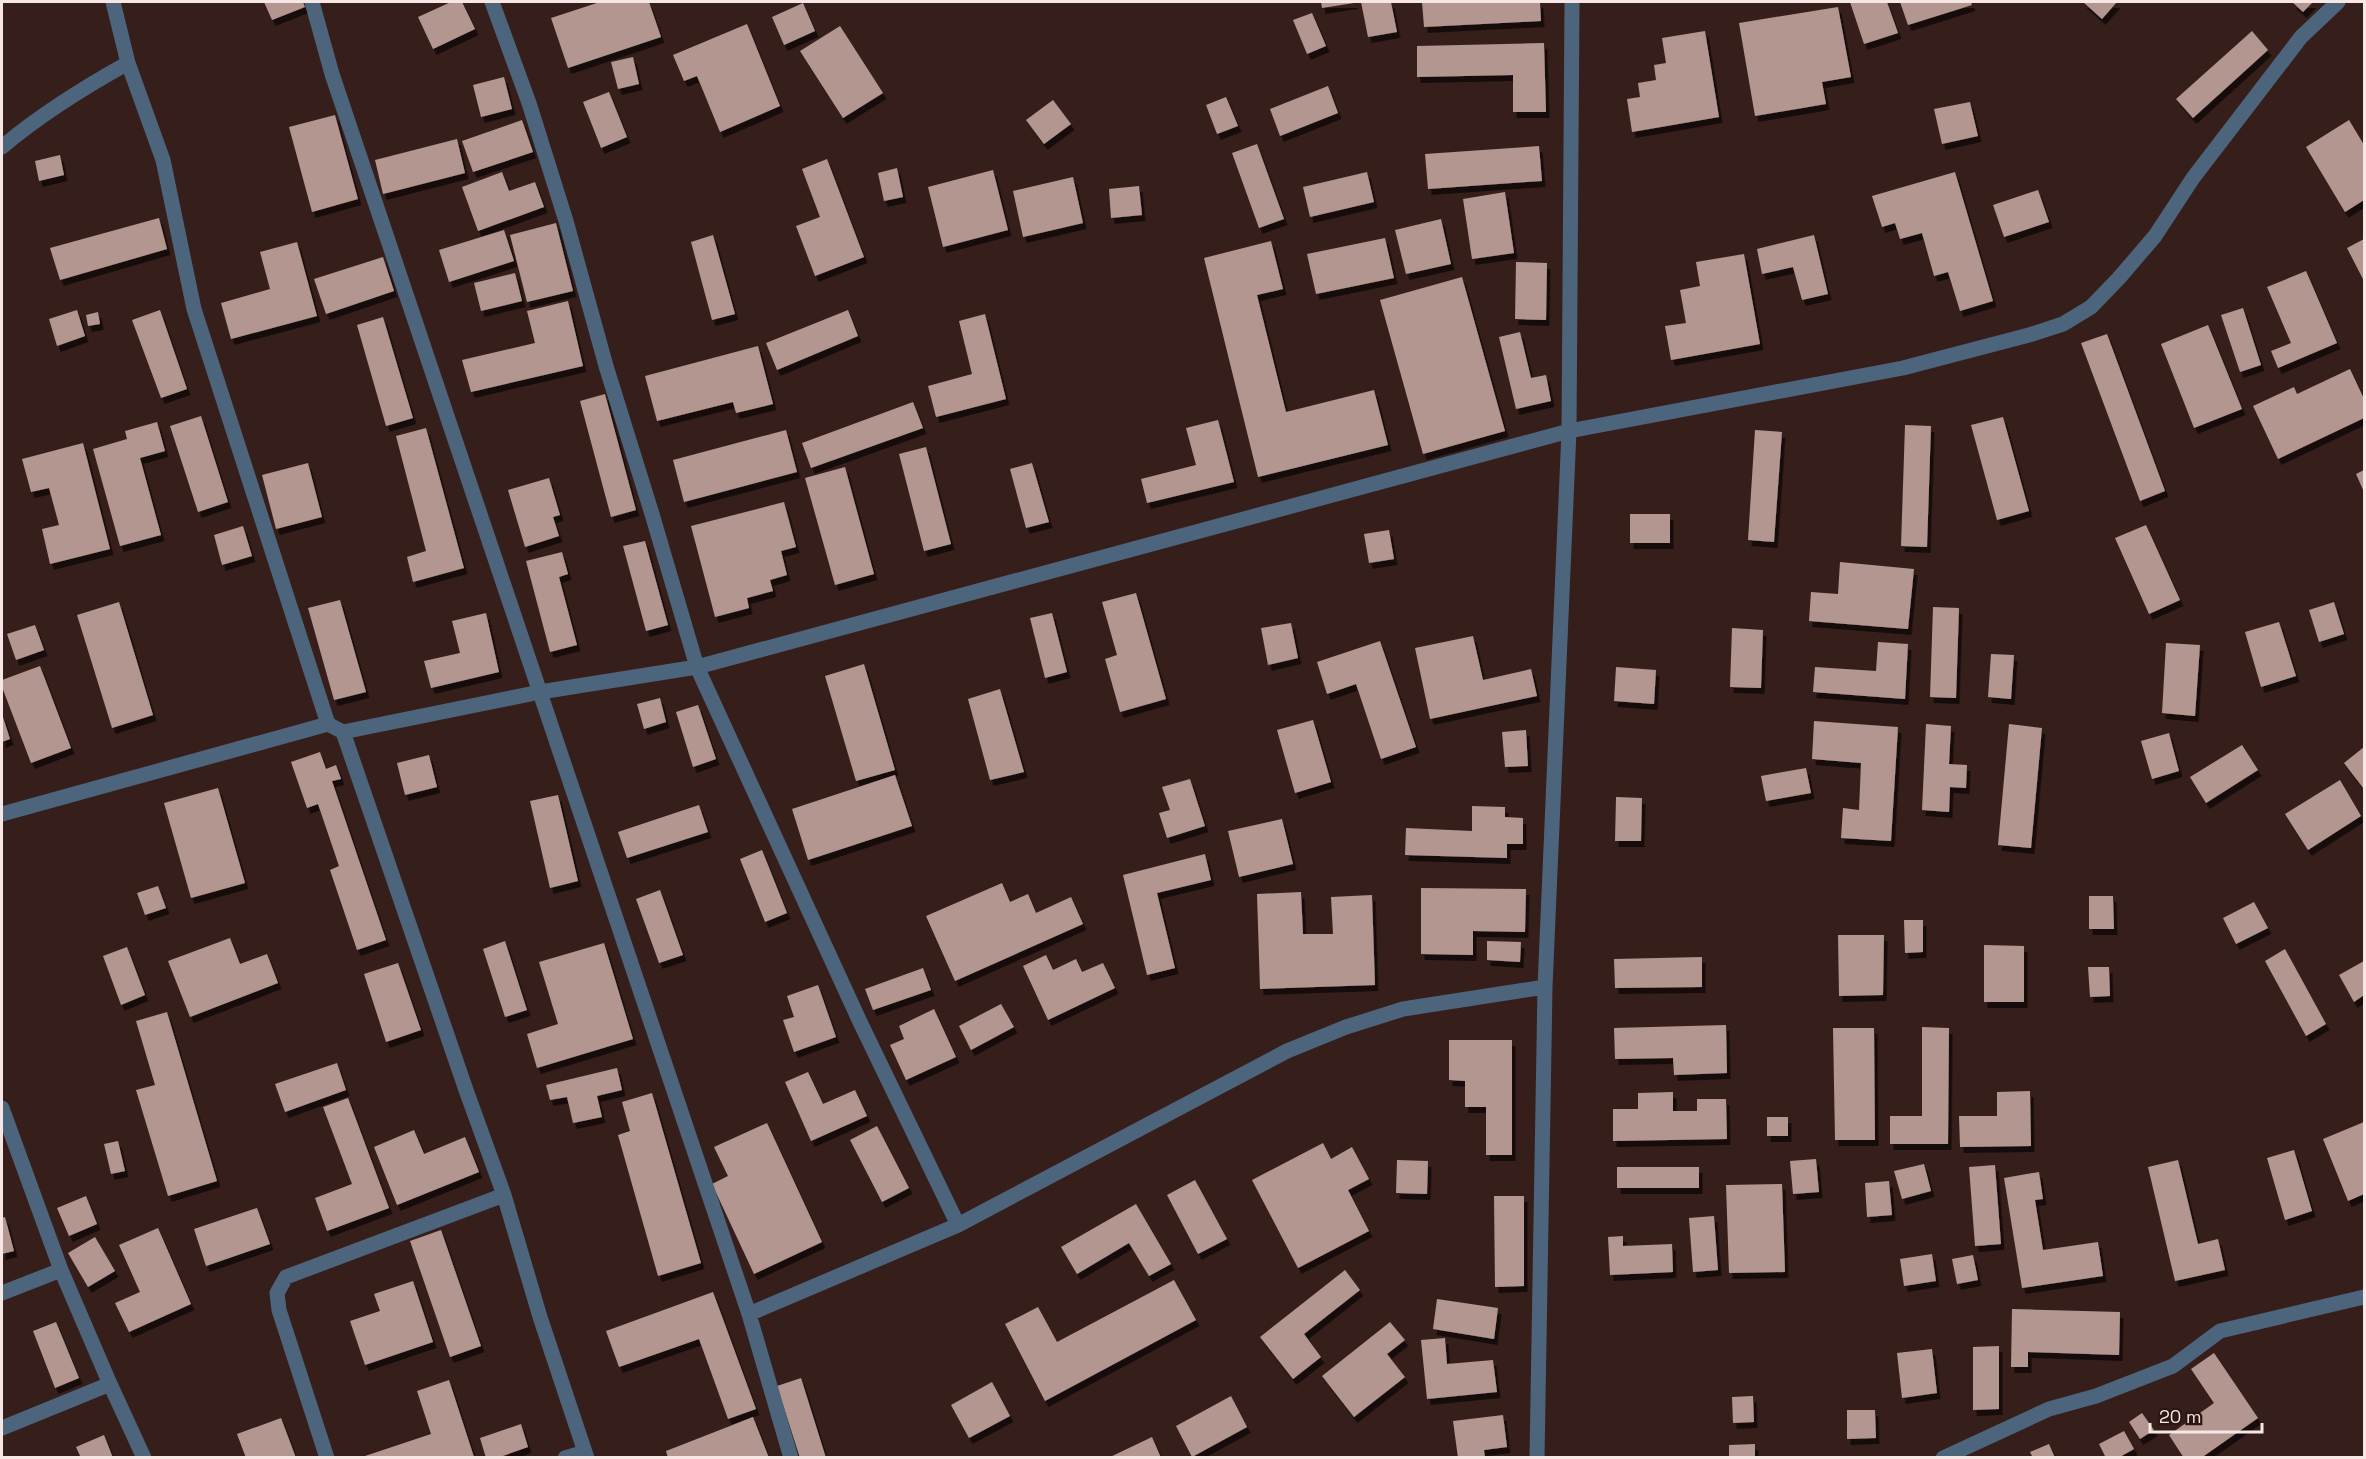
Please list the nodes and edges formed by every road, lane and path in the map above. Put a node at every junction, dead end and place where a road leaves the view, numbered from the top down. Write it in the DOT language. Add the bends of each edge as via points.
graph roads {
  1 [pos="112,2"];
  2 [pos="312,2"];
  3 [pos="492,2"];
  4 [pos="1572,2"];
  5 [pos="2338,2"];
  6 [pos="128,63"];
  7 [pos="2,147"];
  8 [pos="1569,431"];
  9 [pos="697,667"];
  10 [pos="540,692"];
  11 [pos="328,724"];
  12 [pos="344,732"];
  13 [pos="2,814"];
  14 [pos="1545,987"];
  15 [pos="2,1108"];
  16 [pos="504,1196"];
  17 [pos="958,1224"];
  18 [pos="61,1270"];
  19 [pos="2,1293"];
  20 [pos="2364,1297"];
  21 [pos="749,1314"];
  22 [pos="110,1384"];
  23 [pos="2,1428"];
  24 [pos="586,1455"];
  25 [pos="144,1458"];
  26 [pos="327,1458"];
  27 [pos="565,1458"];
  28 [pos="791,1458"];
  29 [pos="1537,1458"];
  30 [pos="1943,1458"];
  1 -- 6 [label="street"];
  2 -- 10 [label="street" via="332,74"];
  3 -- 9 [label="street" via="566,221"];
  4 -- 8 [label="street"];
  5 -- 8 [label="street" via="2301,37 2119,279 2091,307 2062,324 1903,368"];
  6 -- 7 [label="street" via="72,94"];
  6 -- 11 [label="street" via="163,160 194,309"];
  8 -- 9 [label="street"];
  8 -- 14 [label="street"];
  9 -- 10 [label="street"];
  9 -- 17 [label="street" via="860,1022"];
  10 -- 12 [label="street"];
  10 -- 21 [label="street"];
  11 -- 12 [label="street"];
  11 -- 13 [label="street"];
  12 -- 16 [label="street"];
  14 -- 17 [label="street" via="1402,1009 1287,1051"];
  14 -- 29 [label="street"];
  15 -- 18 [label="street"];
  16 -- 24 [label="street"];
  16 -- 26 [label="street" via="286,1276 277,1293 279,1310"];
  17 -- 21 [label="street"];
  18 -- 19 [label="street"];
  18 -- 22 [label="street"];
  20 -- 30 [label="street" via="2220,1331 2173,1366 2096,1396 2049,1409"];
  21 -- 28 [label="street"];
  22 -- 23 [label="street"];
  22 -- 25 [label="street"];
  24 -- 27 [label="street"];
}
